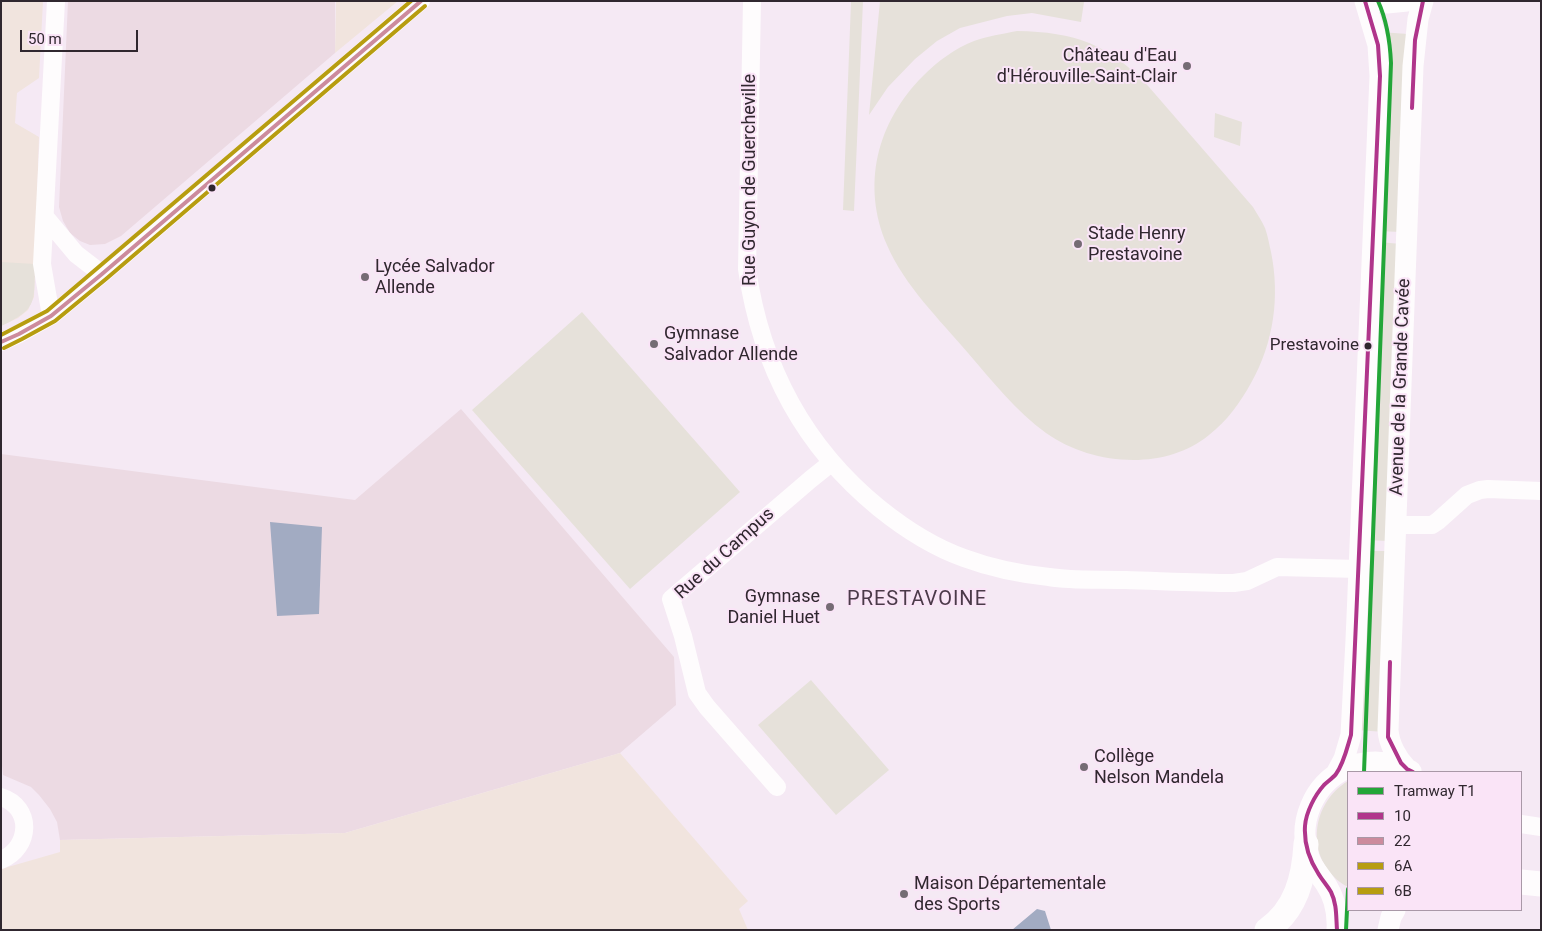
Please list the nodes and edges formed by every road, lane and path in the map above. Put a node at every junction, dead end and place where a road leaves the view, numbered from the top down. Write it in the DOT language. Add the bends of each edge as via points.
graph roads {
  1 [pos="56,1"];
  2 [pos="421,1"];
  3 [pos="752,1"];
  4 [pos="1365,1"];
  5 [pos="1380,1"];
  6 [pos="1407,1"];
  7 [pos="1423,1"];
  8 [pos="46,218"];
  9 [pos="102,274"];
  10 [pos="50,316"];
  11 [pos="1,342"];
  12 [pos="831,463"];
  13 [pos="1541,491"];
  14 [pos="1396,525"];
  15 [pos="1359,568"];
  16 [pos="1410,770"];
  17 [pos="1336,774"];
  18 [pos="777,788"];
  19 [pos="1,797"];
  20 [pos="1522,824"];
  21 [pos="1541,827"];
  22 [pos="1306,844"];
  23 [pos="1,860"];
  24 [pos="1522,882"];
  25 [pos="1325,883"];
  26 [pos="1541,884"];
  27 [pos="1347,898"];
  28 [pos="1394,911"];
  29 [pos="1267,930"];
  30 [pos="1337,930"];
  31 [pos="1388,930"];
  1 -- 8 [label="street"];
  2 -- 9 [label="street"];
  3 -- 12 [label="street, Rue Guyon de Guercheville" via="746,270 751,300 772,368 808,432"];
  4 -- 15 [label="main road" via="1378,45 1380,76"];
  5 -- 6 [label="main road"];
  7 -- 14 [label="main road, Avenue de la Grande Cavée" via="1413,66"];
  8 -- 9 [label="street" via="76,254"];
  8 -- 10 [label="street" via="42,264"];
  9 -- 10 [label="street"];
  10 -- 11 [label="street"];
  12 -- 15 [label="street, Rue Guyon de Guercheville" via="852,486 921,538 963,558 1019,572 1050,578 1234,583 1277,567"];
  12 -- 18 [label="street, Rue du Campus" via="671,599 697,693"];
  13 -- 14 [label="street" via="1480,490 1467,495 1432,525"];
  14 -- 16 [label="main road, Avenue de la Grande Cavée" via="1388,737"];
  15 -- 17 [label="main road" via="1350,735"];
  16 -- 17 [label="main road" via="1391,764 1365,762"];
  17 -- 22 [label="main road" via="1310,806 1305,826"];
  19 -- 23 [label="street" via="17,806 25,828 17,849"];
  20 -- 21 [label="street"];
  22 -- 25 [label="main road" via="1313,865"];
  22 -- 29 [label="highway" via="1298,891 1284,915"];
  24 -- 26 [label="highway"];
  25 -- 27 [label="main road"];
  25 -- 30 [label="main road" via="1336,908"];
  28 -- 31 [label="main road"];
}
